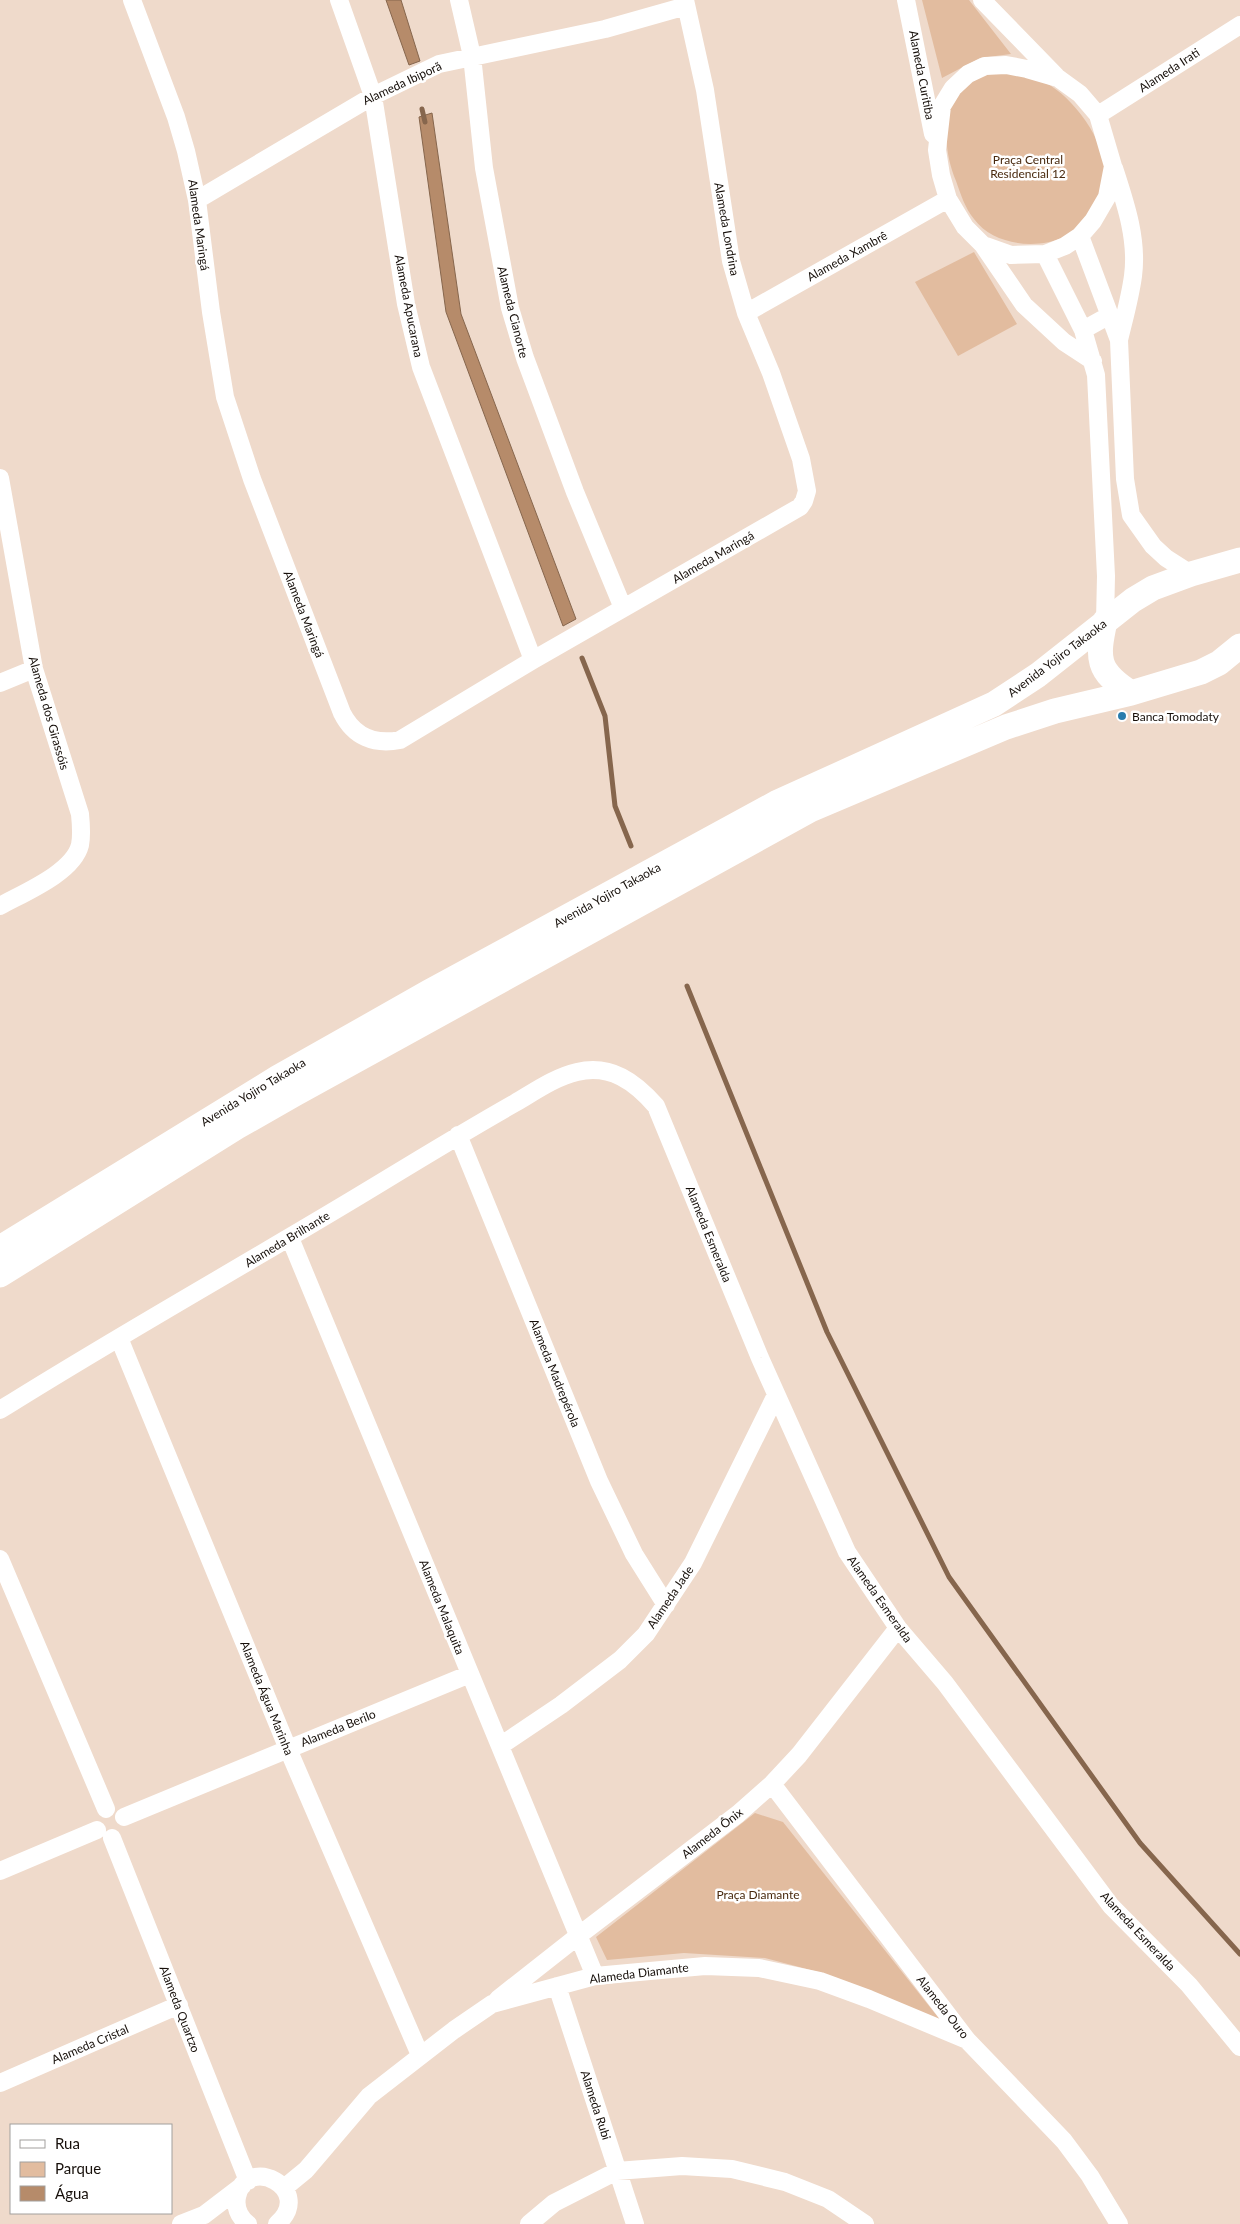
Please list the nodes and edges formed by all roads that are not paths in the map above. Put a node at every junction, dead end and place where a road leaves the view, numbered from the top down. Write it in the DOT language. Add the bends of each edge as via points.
graph roads {
  1 [pos="132,0"];
  2 [pos="339,0"];
  3 [pos="459,0"];
  4 [pos="906,0"];
  5 [pos="982,0"];
  6 [pos="686,3"];
  7 [pos="1240,25"];
  8 [pos="472,56"];
  9 [pos="1058,78"];
  10 [pos="373,96"];
  11 [pos="1098,115"];
  12 [pos="937,150"];
  13 [pos="1113,166"];
  14 [pos="948,199"];
  15 [pos="198,200"];
  16 [pos="1080,236"];
  17 [pos="983,245"];
  18 [pos="1045,254"];
  19 [pos="746,313"];
  20 [pos="1110,315"];
  21 [pos="1083,330"];
  22 [pos="1119,340"];
  23 [pos="1093,361"];
  24 [pos="0,478"];
  25 [pos="800,507"];
  26 [pos="1234,566"];
  27 [pos="1191,574"];
  28 [pos="623,608"];
  29 [pos="1105,621"];
  30 [pos="1240,646"];
  31 [pos="533,660"];
  32 [pos="34,669"];
  33 [pos="0,683"];
  34 [pos="1131,693"];
  35 [pos="0,906"];
  36 [pos="576,1072"];
  37 [pos="458,1135"];
  38 [pos="290,1238"];
  39 [pos="0,1248"];
  40 [pos="0,1275"];
  41 [pos="119,1338"];
  42 [pos="776,1395"];
  43 [pos="0,1410"];
  44 [pos="0,1559"];
  45 [pos="666,1605"];
  46 [pos="898,1628"];
  47 [pos="470,1674"];
  48 [pos="500,1746"];
  49 [pos="288,1749"];
  50 [pos="772,1784"];
  51 [pos="106,1809"];
  52 [pos="124,1817"];
  53 [pos="105,1834"];
  54 [pos="0,1871"];
  55 [pos="578,1936"];
  56 [pos="595,1976"];
  57 [pos="557,1986"];
  58 [pos="492,2004"];
  59 [pos="179,2005"];
  60 [pos="967,2040"];
  61 [pos="1240,2047"];
  62 [pos="420,2055"];
  63 [pos="0,2083"];
  64 [pos="617,2171"];
  65 [pos="245,2184"];
  66 [pos="287,2196"];
  67 [pos="204,2214"];
  68 [pos="244,2221"];
  69 [pos="1117,2223"];
  70 [pos="181,2224"];
  71 [pos="277,2224"];
  72 [pos="529,2224"];
  73 [pos="635,2224"];
  74 [pos="865,2224"];
  1 -- 15 [label="street, Alameda Maringá" via="176,117"];
  2 -- 10 [label="street, Alameda Apucarana"];
  3 -- 8 [label="street, Alameda Cianorte"];
  4 -- 12 [label="street, Alameda Curitiba"];
  5 -- 9 [label="street"];
  6 -- 8 [label="street, Alameda Ibiporã" via="596,31"];
  6 -- 19 [label="street, Alameda Londrina" via="705,90 731,261"];
  7 -- 11 [label="street, Alameda Irati"];
  8 -- 10 [label="street, Alameda Ibiporã" via="439,64"];
  8 -- 28 [label="street, Alameda Cianorte" via="484,168 510,308 571,483"];
  9 -- 11 [label="street" via="1080,94"];
  9 -- 12 [label="street" via="1006,65 985,66 968,74 953,88 942,106"];
  10 -- 15 [label="street, Alameda Ibiporã"];
  10 -- 31 [label="street, Alameda Apucarana" via="406,304 421,367"];
  11 -- 13 [label="street"];
  12 -- 14 [label="street"];
  13 -- 16 [label="street" via="1107,197"];
  13 -- 22 [label="street" via="1130,220 1134,275"];
  14 -- 17 [label="street" via="965,227"];
  14 -- 19 [label="street, Alameda Xambrê"];
  15 -- 31 [label="street, Alameda Maringá" via="225,397 252,479 348,725 356,733 378,742 400,740"];
  16 -- 18 [label="street"];
  16 -- 20 [label="street"];
  17 -- 18 [label="street" via="1011,255"];
  17 -- 23 [label="street" via="1024,306 1064,342"];
  18 -- 21 [label="street"];
  19 -- 25 [label="street, Alameda Londrina" via="801,459 807,491"];
  20 -- 21 [label="street"];
  20 -- 22 [label="street"];
  21 -- 23 [label="street"];
  22 -- 27 [label="street" via="1125,478 1131,514 1153,546"];
  23 -- 29 [label="street" via="1106,576"];
  24 -- 32 [label="street, Alameda dos Girassóis"];
  25 -- 28 [label="street, Alameda Maringá"];
  26 -- 27 [label="main road, Avenida Yojiro Takaoka"];
  27 -- 29 [label="main road, Avenida Yojiro Takaoka" via="1153,588"];
  28 -- 31 [label="street, Alameda Maringá"];
  29 -- 34 [label="main road" via="1100,646 1102,668 1116,684"];
  29 -- 39 [label="main road, Avenida Yojiro Takaoka" via="1038,675 994,704 776,803 446,983 277,1078"];
  30 -- 34 [label="main road, Avenida Yojiro Takaoka" via="1202,672"];
  32 -- 33 [label="street"];
  32 -- 35 [label="street, Alameda dos Girassóis" via="80,814 80,847 54,876"];
  34 -- 40 [label="main road, Avenida Yojiro Takaoka" via="1006,727 810,810 279,1103"];
  36 -- 37 [label="street, Alameda Brilhante" via="548,1084"];
  36 -- 42 [label="street, Alameda Esmeralda" via="603,1070 623,1076 656,1106"];
  37 -- 38 [label="street, Alameda Brilhante"];
  37 -- 45 [label="street, Alameda Madrepérola" via="599,1481 634,1554"];
  38 -- 41 [label="street, Alameda Brilhante"];
  38 -- 47 [label="street, Alameda Malaquita"];
  41 -- 43 [label="street, Alameda Brilhante"];
  41 -- 49 [label="street, Alameda Água Marinha"];
  42 -- 45 [label="street, Alameda Jade" via="693,1563"];
  42 -- 46 [label="street, Alameda Esmeralda" via="847,1552"];
  44 -- 51 [label="street"];
  45 -- 48 [label="street, Alameda Jade" via="646,1634 620,1660 561,1706"];
  46 -- 50 [label="street, Alameda Ônix" via="799,1755"];
  46 -- 61 [label="street, Alameda Esmeralda" via="945,1683 1112,1906 1190,1985"];
  47 -- 48 [label="street, Alameda Malaquita"];
  47 -- 49 [label="street, Alameda Berilo"];
  48 -- 55 [label="street, Alameda Malaquita"];
  49 -- 52 [label="street, Alameda Berilo"];
  49 -- 62 [label="street, Alameda Água Marinha"];
  50 -- 55 [label="street, Alameda Ônix" via="738,1814"];
  50 -- 60 [label="street, Alameda Ouro"];
  51 -- 52 [label="street" via="120,1811"];
  51 -- 53 [label="street" via="96,1818"];
  52 -- 53 [label="street" via="124,1831 118,1836"];
  53 -- 54 [label="street"];
  53 -- 59 [label="street, Alameda Quartzo"];
  55 -- 56 [label="street, Alameda Malaquita"];
  55 -- 58 [label="street, Alameda Ônix"];
  56 -- 57 [label="street, Alameda Diamante"];
  56 -- 60 [label="street, Alameda Diamante" via="705,1966 759,1968 820,1981"];
  57 -- 58 [label="street, Alameda Diamante"];
  57 -- 64 [label="street, Alameda Rubi"];
  58 -- 62 [label="street, Alameda Diamante"];
  59 -- 63 [label="street, Alameda Cristal"];
  59 -- 65 [label="street, Alameda Quartzo"];
  60 -- 69 [label="street, Alameda Ouro" via="1064,2141 1090,2176"];
  62 -- 66 [label="street, Alameda Diamante" via="369,2096"];
  64 -- 72 [label="street" via="554,2203"];
  64 -- 73 [label="street, Alameda Rubi"];
  64 -- 74 [label="street" via="682,2166 732,2169 785,2182 828,2199"];
  65 -- 66 [label="street" via="264,2176 272,2178 279,2182"];
  65 -- 67 [label="street"];
  65 -- 68 [label="street" via="236,2202"];
  66 -- 71 [label="street, Alameda Diamante" via="283,2219"];
  67 -- 68 [label="street"];
  67 -- 70 [label="street"];
}
